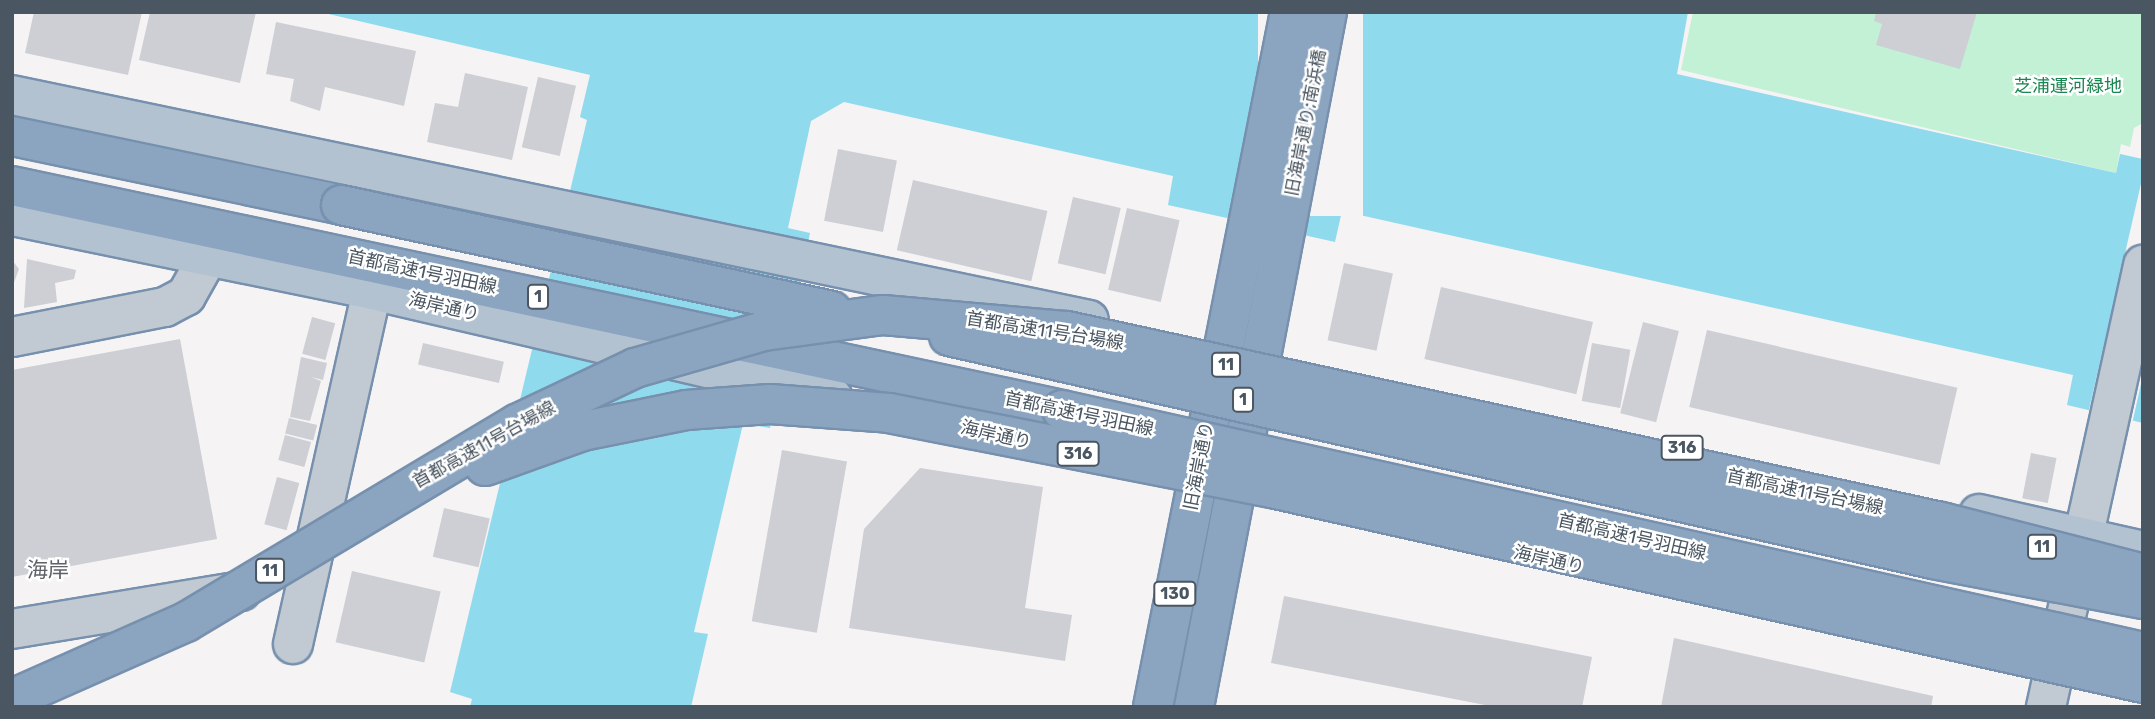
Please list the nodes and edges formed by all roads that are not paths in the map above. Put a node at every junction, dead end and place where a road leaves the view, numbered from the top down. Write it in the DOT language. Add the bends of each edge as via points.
graph roads {
  1 [pos="1290,12"];
  2 [pos="1327,12"];
  3 [pos="12,95"];
  4 [pos="12,136"];
  5 [pos="12,186"];
  6 [pos="12,216"];
  7 [pos="208,257"];
  8 [pos="2143,265"];
  9 [pos="372,290"];
  10 [pos="12,337"];
  11 [pos="1222,347"];
  12 [pos="1261,355"];
  13 [pos="1197,481"];
  14 [pos="1234,489"];
  15 [pos="1276,489"];
  16 [pos="2080,536"];
  17 [pos="2143,551"];
  18 [pos="1796,574"];
  19 [pos="2143,574"];
  20 [pos="307,581"];
  21 [pos="2143,599"];
  22 [pos="12,629"];
  23 [pos="293,644"];
  24 [pos="129,651"];
  25 [pos="2143,652"];
  26 [pos="12,681"];
  27 [pos="2143,683"];
  28 [pos="2049,690"];
  29 [pos="2143,695"];
  30 [pos="12,699"];
  31 [pos="64,707"];
  32 [pos="1153,707"];
  33 [pos="1194,707"];
  1 -- 11 [label="highway, 旧海岸通り / 130"];
  2 -- 12 [label="highway, 旧海岸通り;南浜橋 / 130"];
  3 -- 11 [label="main road, 316"];
  4 -- 21 [label="highway, 1, bridge" via="1283,409 1933,559"];
  5 -- 18 [label="highway, 首都高速1号羽田線 / 1, bridge" via="1283,457"];
  6 -- 7 [label="main road, 海岸通り / 316"];
  7 -- 9 [label="main road, 海岸通り / 316"];
  7 -- 10 [label="street" via="186,296 165,307"];
  8 -- 16 [label="street"];
  9 -- 13 [label="main road, 海岸通り / 316"];
  9 -- 20 [label="street"];
  11 -- 12 [label="main road, 316"];
  11 -- 13 [label="highway, 旧海岸通り / 130"];
  12 -- 14 [label="highway, 130"];
  12 -- 16 [label="main road, 316"];
  13 -- 14 [label="main road, 海岸通り / 316"];
  13 -- 32 [label="highway, 旧海岸通り / 130"];
  14 -- 28 [label="main road, 海岸通り / 316"];
  14 -- 33 [label="highway, 130"];
  15 -- 18 [label="highway, 11, bridge"];
  15 -- 27 [label="highway, bridge"];
  15 -- 31 [label="highway, 首都高速11号台場線 / 11, bridge" via="849,408 770,404 639,418 523,450 471,472 218,624"];
  16 -- 17 [label="main road, 316"];
  16 -- 28 [label="street"];
  18 -- 25 [label="highway, 首都高速1号羽田線 / 1, bridge"];
  19 -- 24 [label="highway, 首都高速11号台場線 / 11, bridge" via="1941,522 1079,333 1003,320 883,315 764,331 635,368 517,424"];
  20 -- 22 [label="street"];
  20 -- 23 [label="street"];
  24 -- 26 [label="highway, bridge"];
  24 -- 30 [label="highway, 首都高速11号台場線 / 11, bridge"];
  28 -- 29 [label="main road, 海岸通り / 316"];
}
